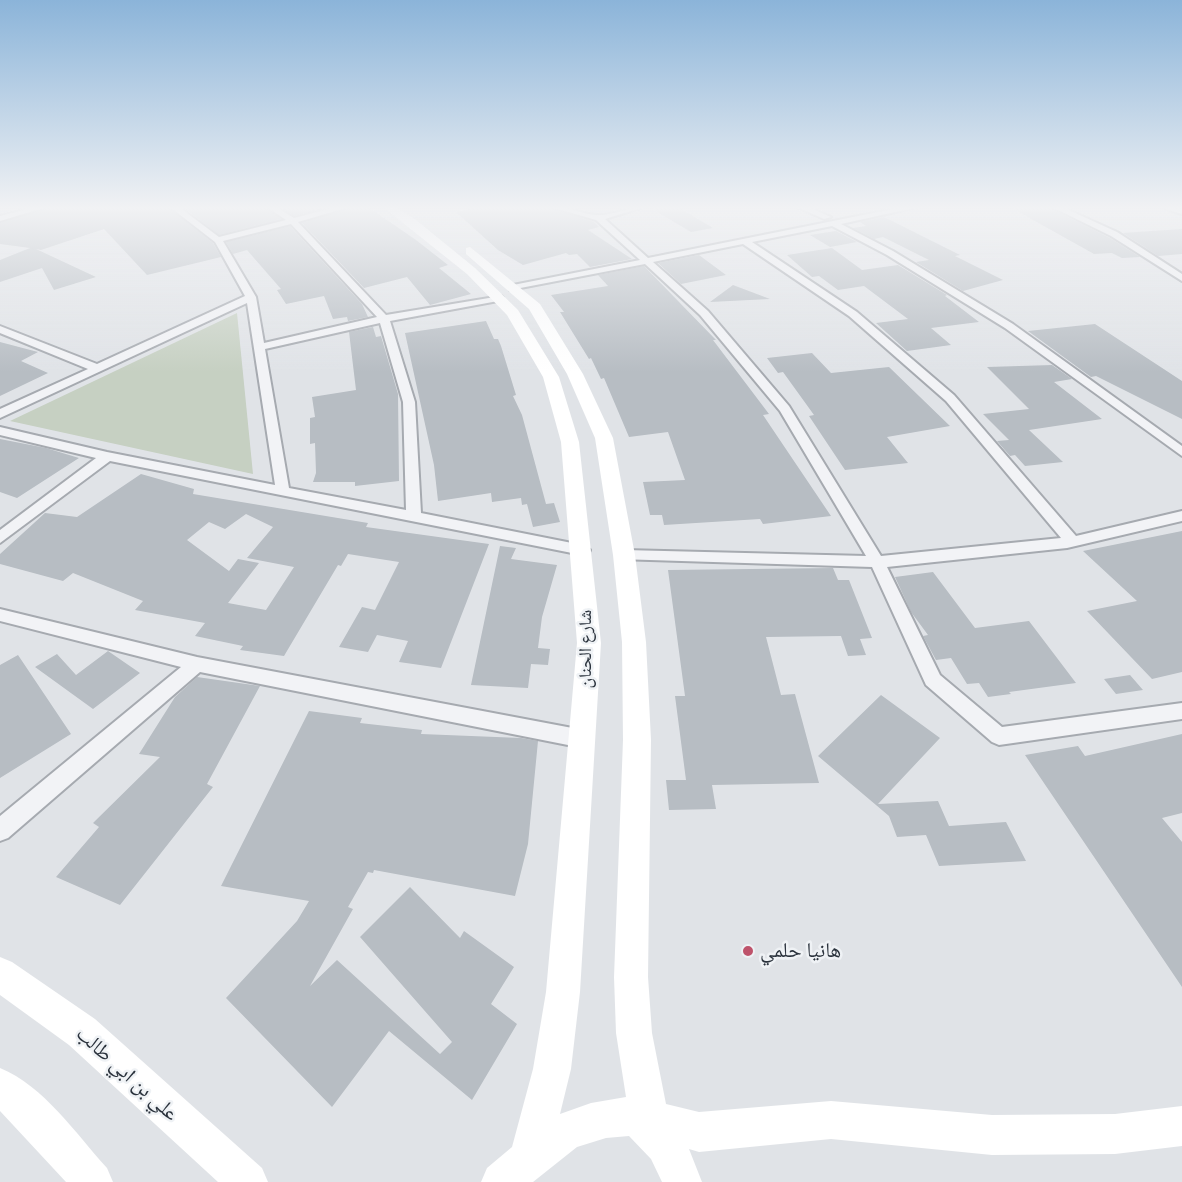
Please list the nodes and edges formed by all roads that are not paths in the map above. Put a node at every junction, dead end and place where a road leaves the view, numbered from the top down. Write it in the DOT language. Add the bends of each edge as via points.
graph roads {
  1 [pos="231,262"];
  2 [pos="331,262"];
  3 [pos="461,262"];
  4 [pos="477,262"];
  5 [pos="623,262"];
  6 [pos="646,262"];
  7 [pos="776,262"];
  8 [pos="905,262"];
  9 [pos="1158,262"];
  10 [pos="1182,278"];
  11 [pos="506,289"];
  12 [pos="251,297"];
  13 [pos="384,319"];
  14 [pos="0,329"];
  15 [pos="259,347"];
  16 [pos="98,369"];
  17 [pos="0,414"];
  18 [pos="0,431"];
  19 [pos="15,434"];
  20 [pos="0,441"];
  21 [pos="1182,452"];
  22 [pos="107,456"];
  23 [pos="283,492"];
  24 [pos="1182,516"];
  25 [pos="414,518"];
  26 [pos="0,538"];
  27 [pos="1073,542"];
  28 [pos="582,550"];
  29 [pos="624,555"];
  30 [pos="877,562"];
  31 [pos="0,615"];
  32 [pos="197,664"];
  33 [pos="1182,711"];
  34 [pos="583,740"];
  35 [pos="0,830"];
  36 [pos="0,974"];
  37 [pos="0,1087"];
  38 [pos="647,1122"];
  39 [pos="1182,1126"];
  40 [pos="514,1174"];
  41 [pos="93,1182"];
  42 [pos="248,1182"];
  43 [pos="682,1182"];
  1 -- 12 [label="street"];
  2 -- 13 [label="street"];
  3 -- 11 [label="main road, شارع الحنان"];
  4 -- 11 [label="main road, شارع الحنان"];
  5 -- 11 [label="street"];
  6 -- 30 [label="street" via="704,314 785,409"];
  7 -- 27 [label="street" via="853,314 950,398"];
  8 -- 21 [label="street" via="1008,326"];
  9 -- 10 [label="street"];
  11 -- 13 [label="street"];
  11 -- 28 [label="main road, شارع الحنان" via="513,313 551,377 570,442"];
  11 -- 29 [label="main road, شارع الحنان" via="535,307 575,374 604,438"];
  12 -- 15 [label="street"];
  12 -- 16 [label="street"];
  13 -- 15 [label="street"];
  13 -- 25 [label="street" via="409,402"];
  14 -- 16 [label="street"];
  15 -- 23 [label="street"];
  16 -- 17 [label="street"];
  18 -- 19 [label="street"];
  19 -- 20 [label="street"];
  19 -- 22 [label="street"];
  22 -- 23 [label="street"];
  22 -- 26 [label="street"];
  23 -- 25 [label="street"];
  24 -- 27 [label="street"];
  25 -- 28 [label="street"];
  27 -- 30 [label="street"];
  28 -- 34 [label="main road, شارع الحنان" via="589,643"];
  29 -- 30 [label="street"];
  29 -- 38 [label="main road, شارع الحنان" via="634,642 636,729 633,1022"];
  30 -- 33 [label="street" via="933,680 999,736"];
  31 -- 32 [label="street"];
  32 -- 34 [label="street"];
  32 -- 35 [label="street"];
  34 -- 40 [label="main road, شارع الحنان" via="563,992 552,1069"];
  36 -- 42 [label="main road, علي بن ابي طالب" via="82,1032"];
  37 -- 41 [label="main road" via="25,1107"];
  38 -- 39 [label="main road" via="699,1132 831,1120 992,1135 1116,1134"];
  38 -- 40 [label="main road" via="608,1117 569,1128"];
  38 -- 43 [label="main road" via="676,1162"];
}
